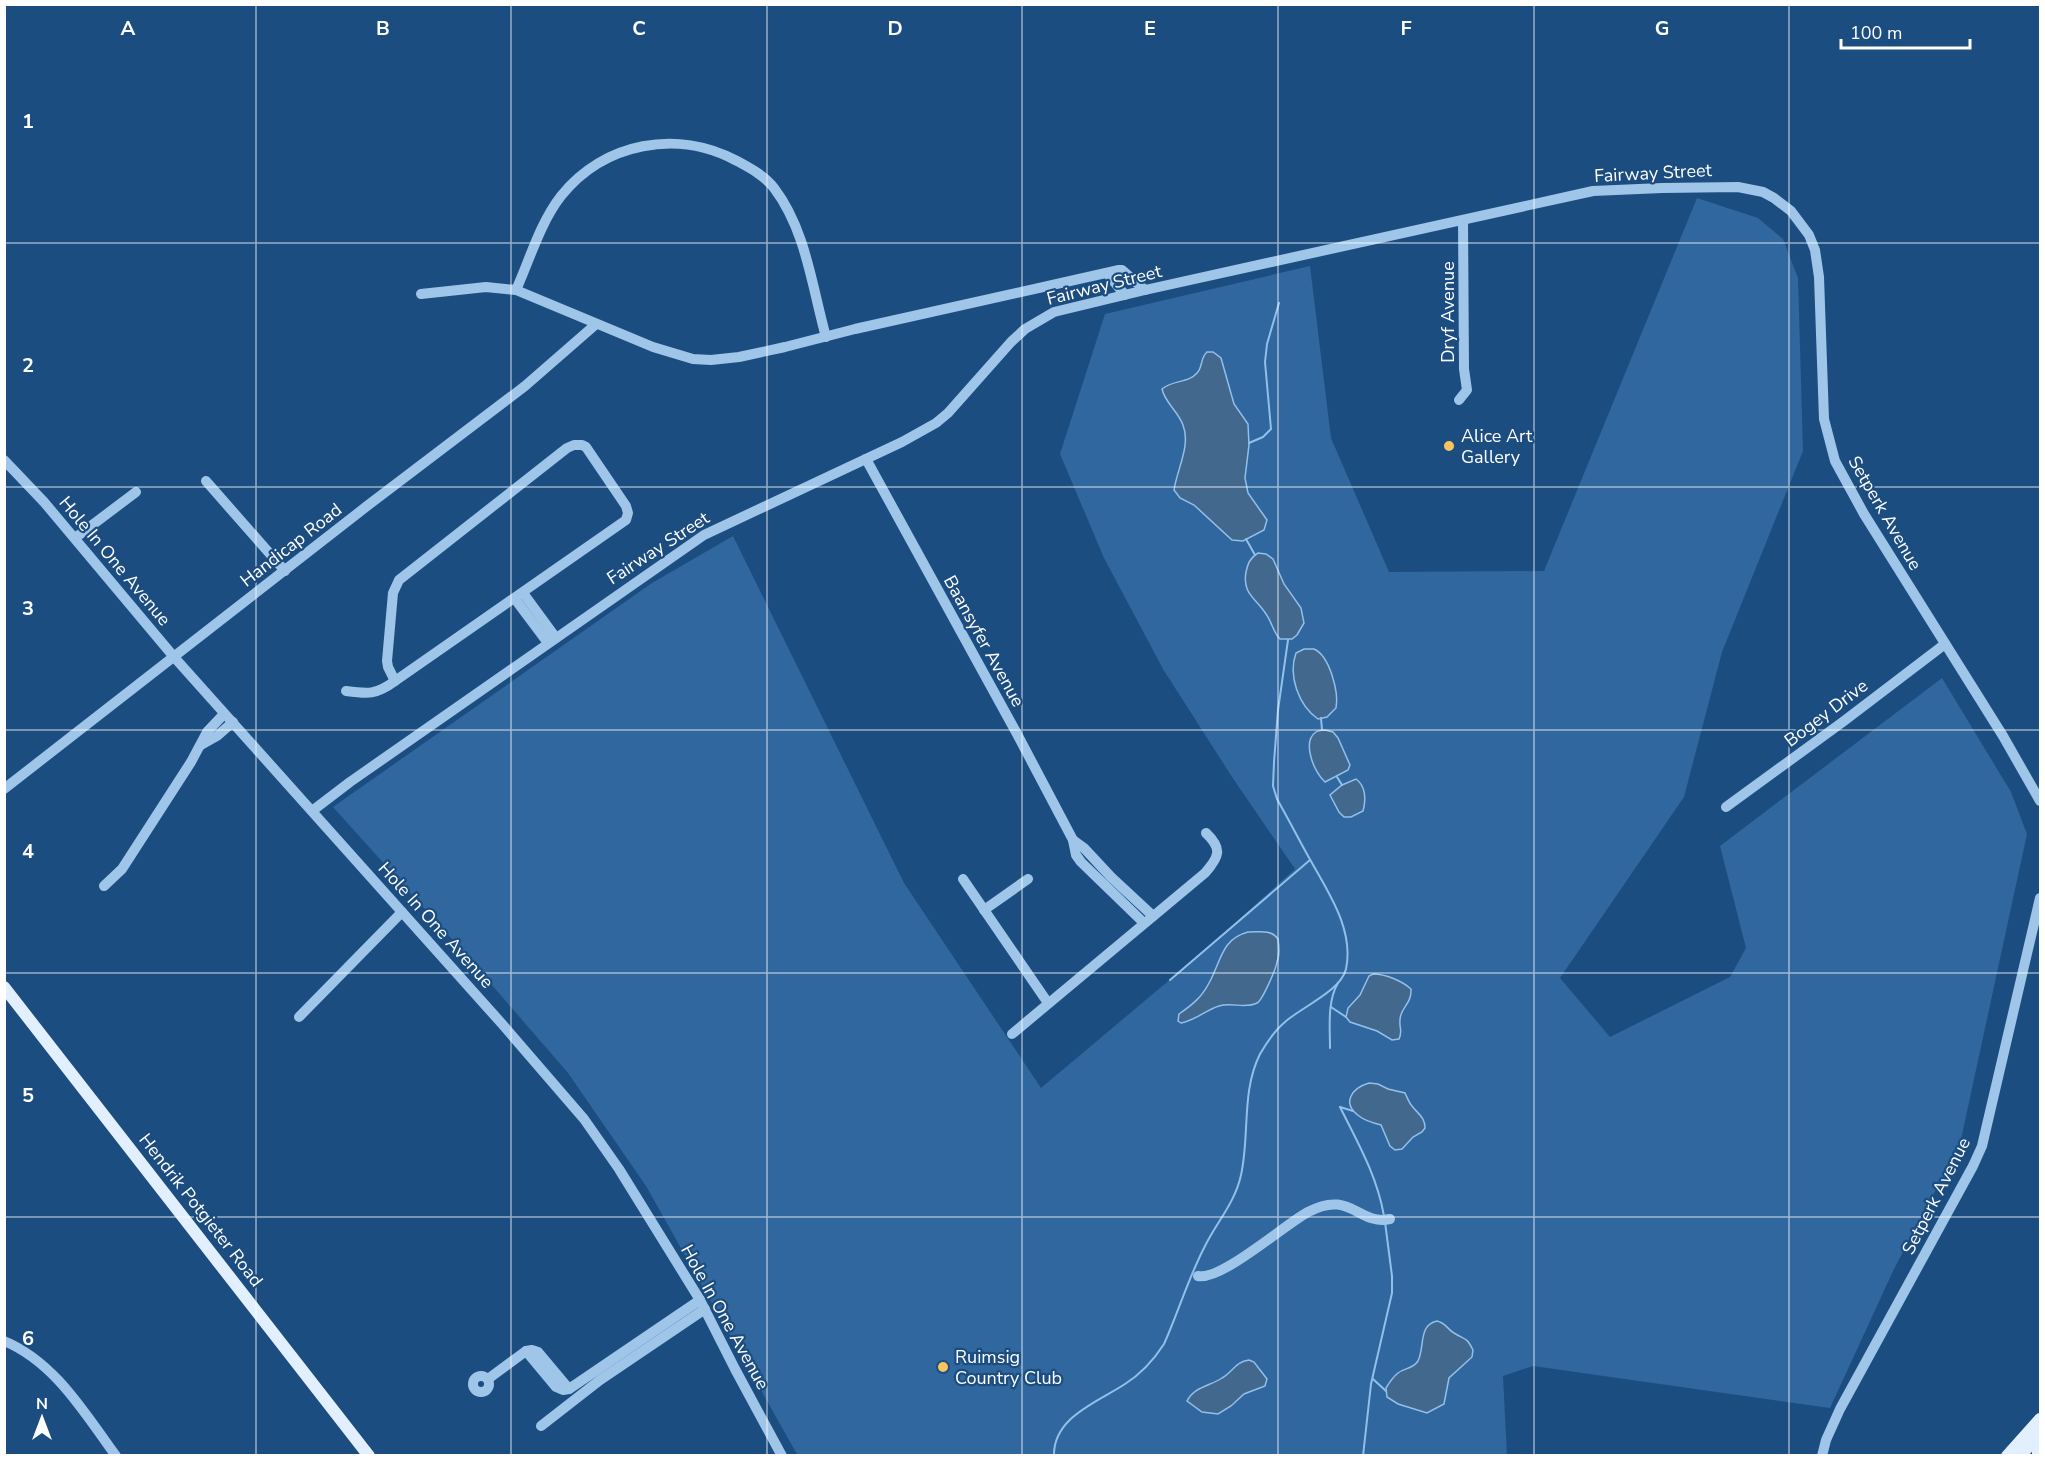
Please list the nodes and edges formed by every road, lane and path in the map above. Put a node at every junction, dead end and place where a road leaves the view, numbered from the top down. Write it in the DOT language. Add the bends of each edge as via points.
graph roads {
  1 [pos="1763,192"];
  2 [pos="1463,220"];
  3 [pos="1107,273"];
  4 [pos="516,290"];
  5 [pos="1145,290"];
  6 [pos="421,294"];
  7 [pos="1125,295"];
  8 [pos="596,325"];
  9 [pos="826,337"];
  10 [pos="1459,400"];
  11 [pos="866,459"];
  12 [pos="4,460"];
  13 [pos="206,481"];
  14 [pos="136,492"];
  15 [pos="75,538"];
  16 [pos="285,571"];
  17 [pos="519,596"];
  18 [pos="552,640"];
  19 [pos="1945,644"];
  20 [pos="174,657"];
  21 [pos="395,681"];
  22 [pos="346,691"];
  23 [pos="224,714"];
  24 [pos="233,723"];
  25 [pos="200,746"];
  26 [pos="4,789"];
  27 [pos="2040,801"];
  28 [pos="1726,807"];
  29 [pos="312,811"];
  30 [pos="1206,833"];
  31 [pos="963,879"];
  32 [pos="1028,879"];
  33 [pos="104,886"];
  34 [pos="2040,898"];
  35 [pos="984,910"];
  36 [pos="402,912"];
  37 [pos="1149,920"];
  38 [pos="4,987"];
  39 [pos="1048,1003"];
  40 [pos="299,1017"];
  41 [pos="1012,1034"];
  42 [pos="1384,1220"];
  43 [pos="1198,1276"];
  44 [pos="702,1304"];
  45 [pos="4,1341"];
  46 [pos="488,1379"];
  47 [pos="2040,1419"];
  48 [pos="541,1426"];
  49 [pos="2040,1436"];
  50 [pos="116,1455"];
  51 [pos="369,1455"];
  52 [pos="782,1455"];
  53 [pos="1822,1455"];
  54 [pos="2007,1455"];
  55 [pos="2020,1455"];
  56 [pos="2038,1455"];
  1 -- 2 [label="street, Fairway Street" via="1738,187 1602,190"];
  1 -- 19 [label="street, Setperk Avenue" via="1795,216 1815,250 1823,413 1835,461"];
  2 -- 5 [label="street, Fairway Street"];
  2 -- 10 [label="street, Dryf Avenue" via="1467,390"];
  3 -- 5 [label="street" via="1122,270"];
  3 -- 7 [label="street"];
  3 -- 9 [label="street"];
  4 -- 6 [label="street" via="486,287"];
  4 -- 8 [label="street"];
  4 -- 9 [label="street" via="550,213 575,181 624,150 661,143 693,144 727,155 773,186 798,229"];
  5 -- 7 [label="street, Fairway Street"];
  7 -- 11 [label="street, Fairway Street" via="1054,312 1025,329 942,418"];
  8 -- 9 [label="street" via="653,347 711,360"];
  8 -- 16 [label="street, Handicap Road" via="525,386"];
  11 -- 18 [label="street, Fairway Street" via="704,535"];
  11 -- 37 [label="street, Baansyfer Avenue" via="1016,732 1073,840 1076,855"];
  12 -- 15 [label="street, Hole In One Avenue"];
  13 -- 16 [label="street"];
  14 -- 15 [label="street"];
  15 -- 20 [label="street, Hole In One Avenue"];
  16 -- 20 [label="street, Handicap Road"];
  17 -- 18 [label="street"];
  17 -- 21 [label="street"];
  17 -- 21 [label="street" via="627,517 626,506 582,445 567,448 399,580 393,593 387,661"];
  18 -- 29 [label="street, Fairway Street"];
  19 -- 27 [label="street, Setperk Avenue"];
  19 -- 28 [label="street, Bogey Drive"];
  20 -- 23 [label="street, Hole In One Avenue"];
  20 -- 26 [label="street, Handicap Road"];
  21 -- 22 [label="street" via="377,693"];
  23 -- 24 [label="street, Hole In One Avenue"];
  23 -- 25 [label="street"];
  24 -- 25 [label="street"];
  24 -- 29 [label="street, Hole In One Avenue"];
  25 -- 33 [label="street" via="122,869"];
  29 -- 36 [label="street, Hole In One Avenue"];
  30 -- 37 [label="street" via="1217,843 1213,864"];
  31 -- 35 [label="street"];
  32 -- 35 [label="street"];
  34 -- 53 [label="street, Setperk Avenue" via="1982,1146 1840,1409"];
  35 -- 39 [label="street"];
  36 -- 40 [label="street"];
  36 -- 44 [label="street, Hole In One Avenue" via="584,1119"];
  37 -- 39 [label="street"];
  38 -- 51 [label="main road, Hendrik Potgieter Road"];
  39 -- 41 [label="street"];
  42 -- 43 [label="street" via="1350,1206 1323,1205 1221,1272"];
  44 -- 46 [label="street" via="569,1389 556,1387 526,1351"];
  44 -- 48 [label="street"];
  44 -- 52 [label="street, Hole In One Avenue"];
  45 -- 50 [label="street" via="24,1351 53,1376"];
  47 -- 54 [label="main road"];
  49 -- 55 [label="main road"];
  49 -- 56 [label="main road"];
}
